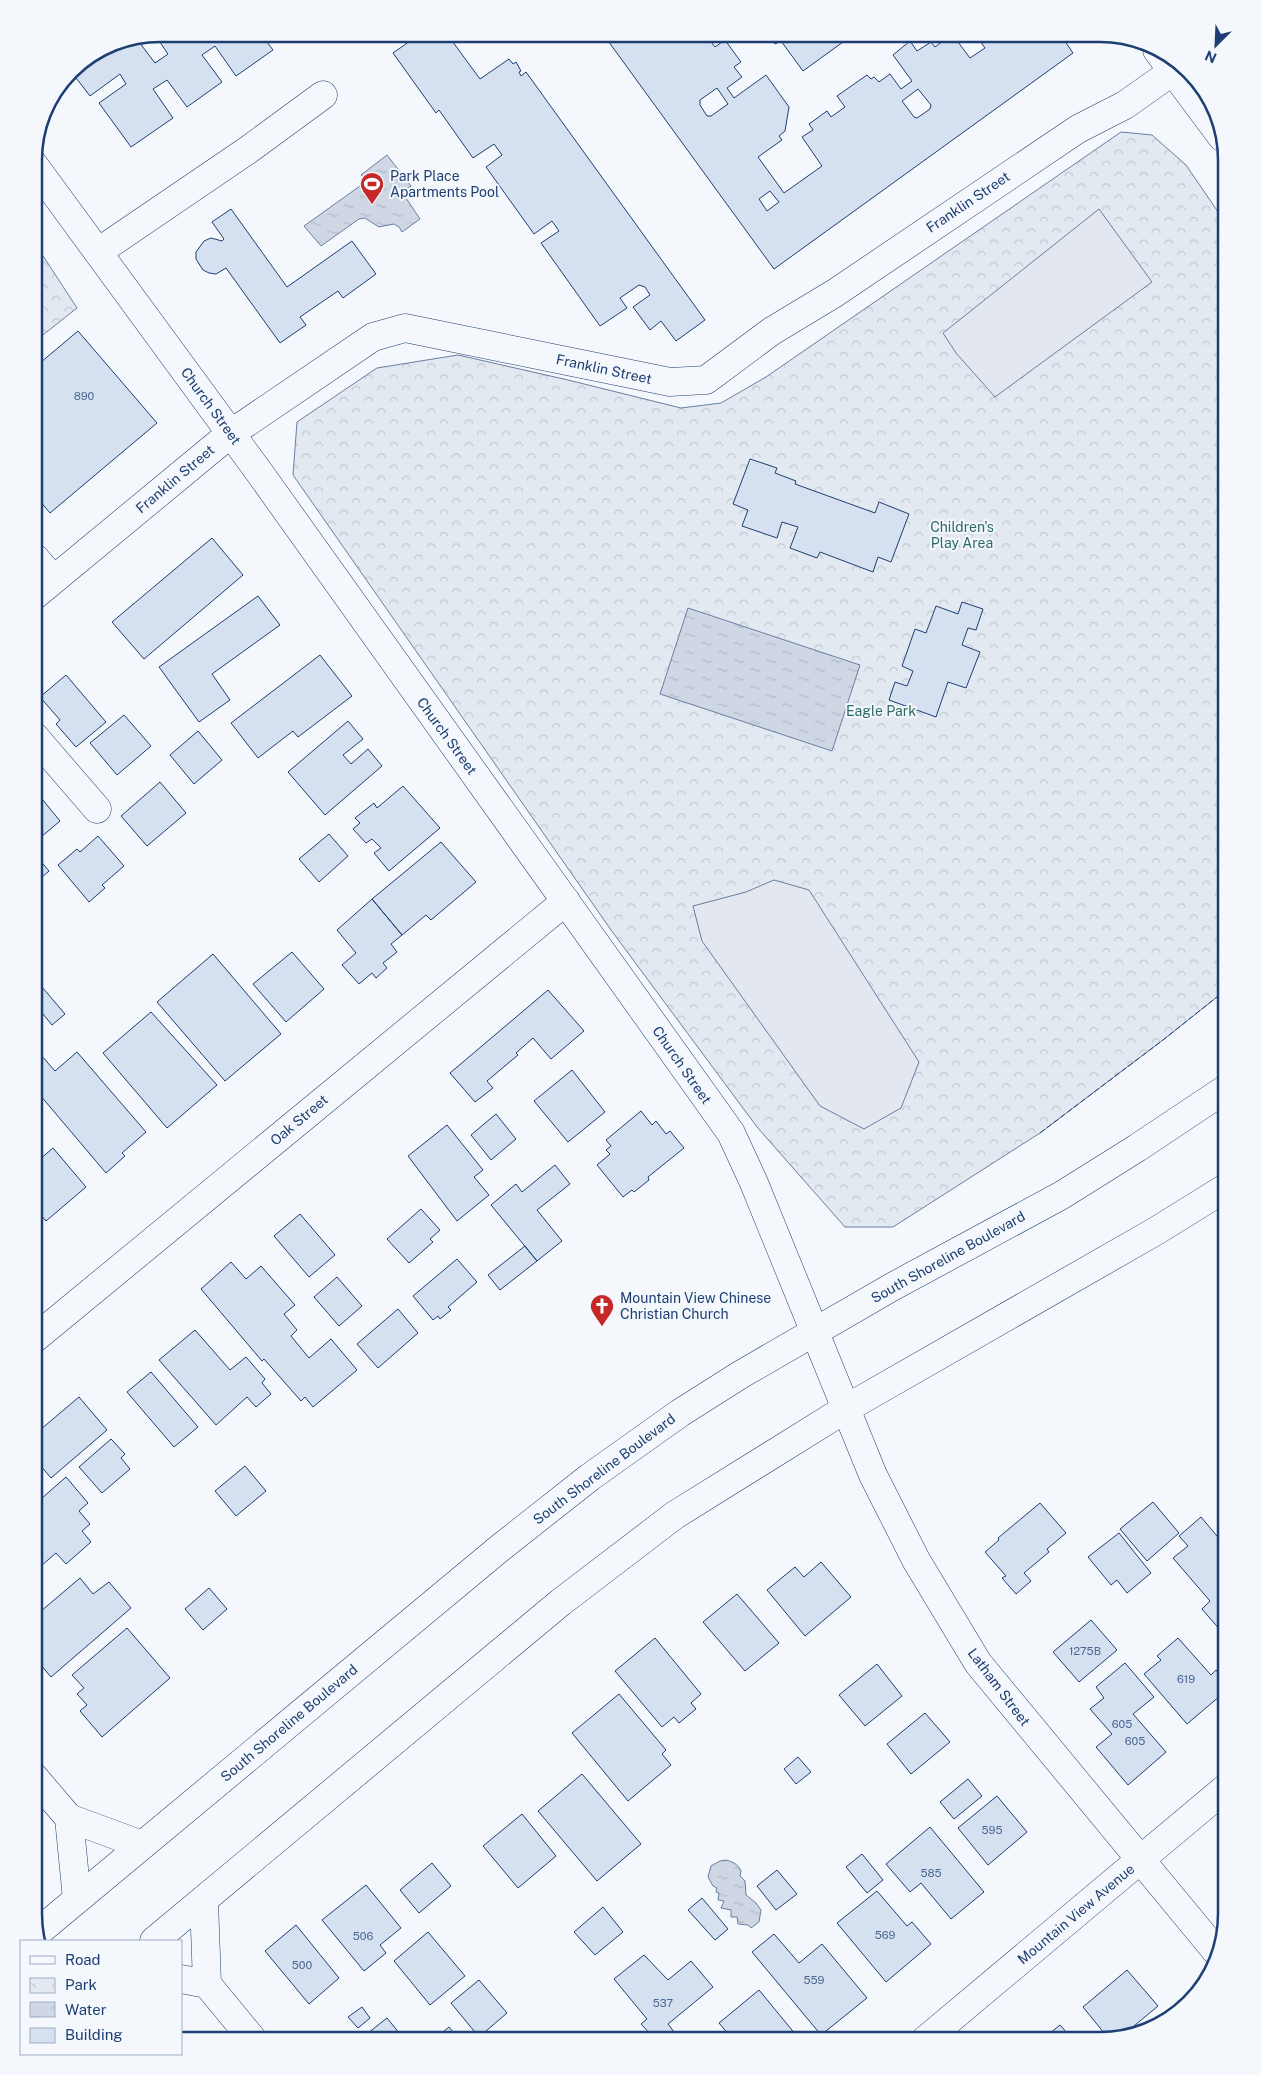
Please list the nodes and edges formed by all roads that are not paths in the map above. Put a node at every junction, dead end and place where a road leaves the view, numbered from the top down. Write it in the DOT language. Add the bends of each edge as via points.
graph roads {
  1 [pos="1168,64"];
  2 [pos="1175,70"];
  3 [pos="323,95"];
  4 [pos="1212,123"];
  5 [pos="43,177"];
  6 [pos="98,252"];
  7 [pos="230,434"];
  8 [pos="44,588"];
  9 [pos="43,746"];
  10 [pos="97,809"];
  11 [pos="566,901"];
  12 [pos="1218,1094"];
  13 [pos="1218,1193"];
  14 [pos="42,1332"];
  15 [pos="814,1332"];
  16 [pos="847,1408"];
  17 [pos="42,1786"];
  18 [pos="1218,1795"];
  19 [pos="69,1818"];
  20 [pos="142,1845"];
  21 [pos="1141,1859"];
  22 [pos="77,1899"];
  23 [pos="204,1901"];
  24 [pos="44,1927"];
  25 [pos="155,1940"];
  26 [pos="1213,1948"];
  27 [pos="182,1979"];
  28 [pos="208,1984"];
  29 [pos="247,2032"];
  30 [pos="935,2032"];
  1 -- 7 [label="street, Franklin Street" via="1125,105 1078,129 772,331 706,380 670,382 405,328 373,338"];
  2 -- 4 [label="street"];
  3 -- 6 [label="street"];
  5 -- 6 [label="street, Church Street"];
  6 -- 7 [label="street, Church Street"];
  7 -- 8 [label="street, Franklin Street"];
  7 -- 11 [label="street, Church Street"];
  9 -- 10 [label="street"];
  11 -- 14 [label="street, Oak Street"];
  11 -- 15 [label="street, Church Street" via="731,1134"];
  12 -- 15 [label="street, South Shoreline Boulevard" via="1062,1194"];
  13 -- 16 [label="street"];
  15 -- 16 [label="street, Latham Street"];
  15 -- 20 [label="street, South Shoreline Boulevard" via="680,1413 590,1477"];
  16 -- 21 [label="street, Latham Street" via="873,1475 916,1560 978,1663"];
  16 -- 23 [label="street" via="675,1515 561,1602"];
  17 -- 19 [label="street"];
  18 -- 21 [label="street, Mountain View Avenue"];
  19 -- 20 [label="street"];
  19 -- 22 [label="street"];
  20 -- 22 [label="street, South Shoreline Boulevard"];
  21 -- 26 [label="street, Latham Street"];
  21 -- 30 [label="street, Mountain View Avenue"];
  22 -- 24 [label="street, South Shoreline Boulevard"];
  23 -- 25 [label="street"];
  23 -- 28 [label="street"];
  27 -- 28 [label="street"];
  28 -- 29 [label="street"];
}
